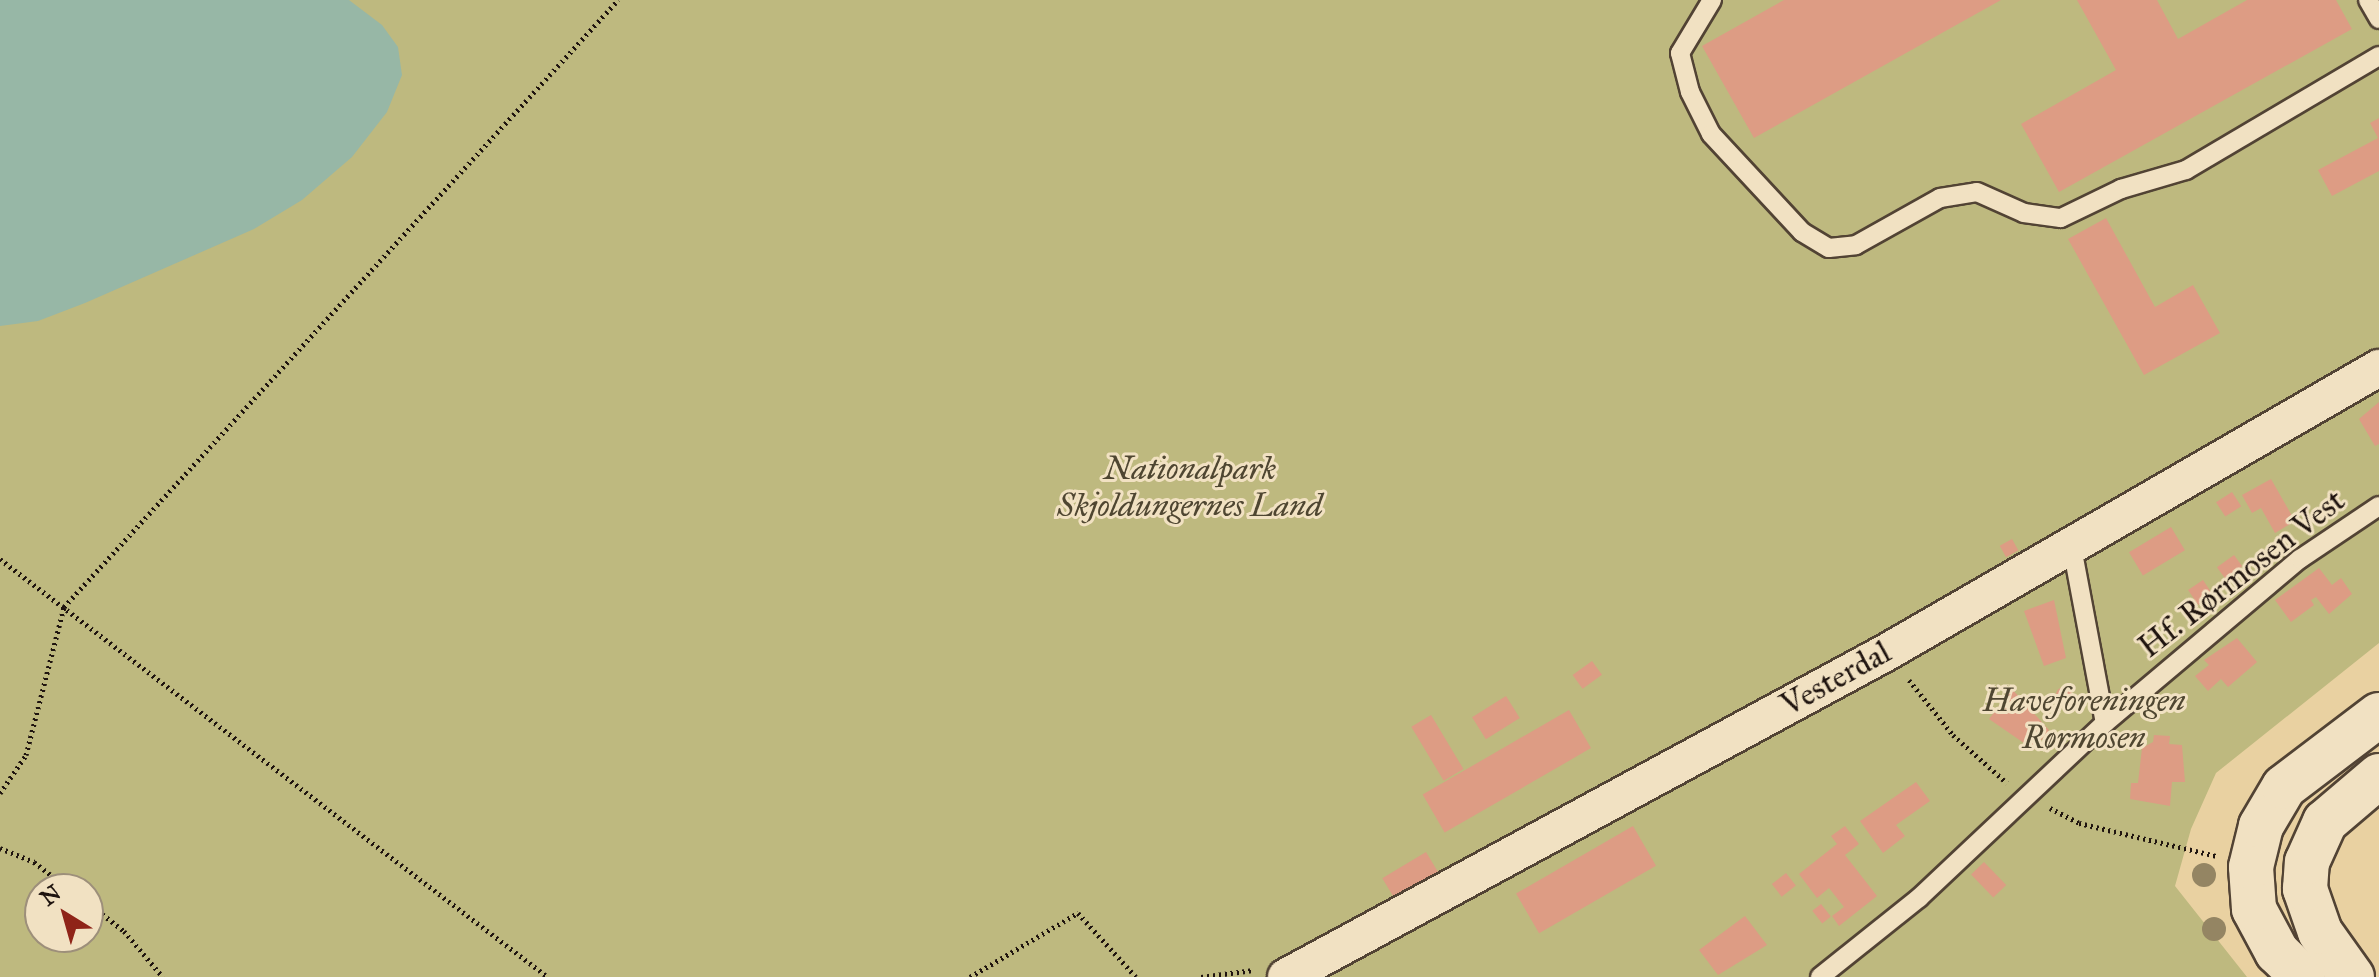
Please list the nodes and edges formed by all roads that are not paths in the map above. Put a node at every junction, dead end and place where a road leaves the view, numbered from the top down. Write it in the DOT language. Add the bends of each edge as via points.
graph roads {
  1 [pos="1712,0"];
  2 [pos="2368,0"];
  3 [pos="2379,19"];
  4 [pos="2379,56"];
  5 [pos="2379,368"];
  6 [pos="2379,506"];
  7 [pos="2072,547"];
  8 [pos="2379,715"];
  9 [pos="2105,723"];
  10 [pos="2379,776"];
  11 [pos="1275,973"];
  12 [pos="1820,977"];
  13 [pos="2303,977"];
  14 [pos="2352,977"];
  1 -- 4 [label="lane" via="1680,53 1690,92 1711,134 1802,232 1829,248 1856,245 1940,198 1977,192 2024,213 2061,218 2121,189 2186,170"];
  2 -- 3 [label="lane"];
  5 -- 7 [label="street, Vesterdal"];
  6 -- 9 [label="lane, Hf. Rørmosen Vest" via="2300,559"];
  7 -- 9 [label="lane"];
  7 -- 11 [label="street, Vesterdal"];
  8 -- 13 [label="street" via="2284,787 2261,826 2251,867 2254,909 2277,952"];
  9 -- 12 [label="lane, Hf. Rørmosen Vest" via="1919,898"];
  10 -- 14 [label="street" via="2325,822 2307,862 2305,889 2320,932"];
}
